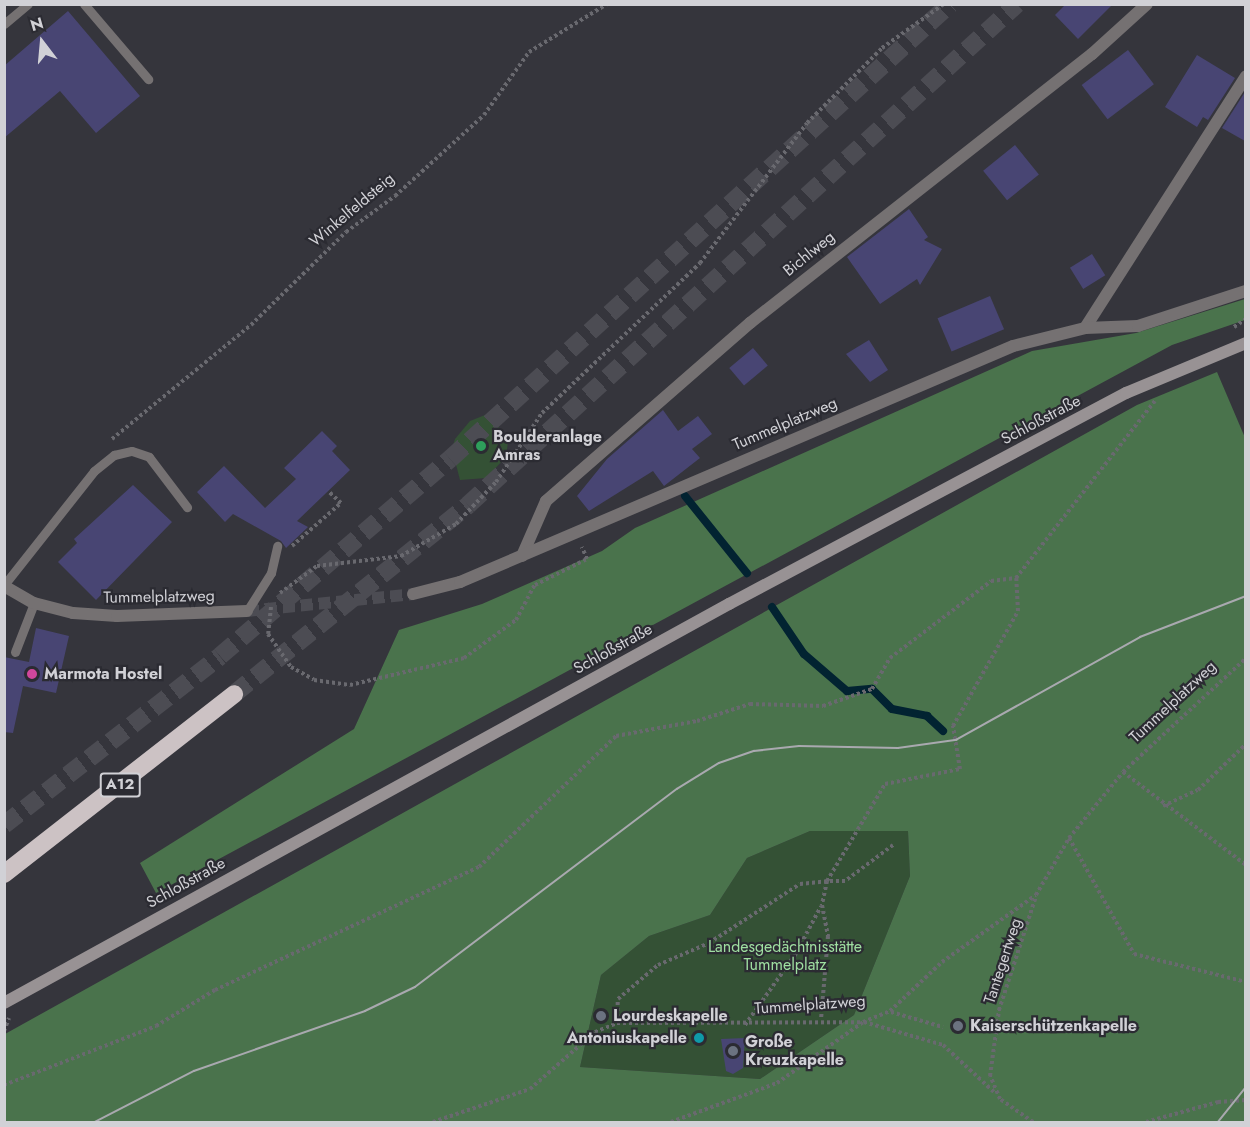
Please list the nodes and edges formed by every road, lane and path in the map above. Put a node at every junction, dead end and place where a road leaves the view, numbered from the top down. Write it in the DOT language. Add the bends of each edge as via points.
graph roads {
  1 [pos="28,4"];
  2 [pos="84,4"];
  3 [pos="608,4"];
  4 [pos="944,4"];
  5 [pos="1148,4"];
  6 [pos="4,24"];
  7 [pos="1245,76"];
  8 [pos="148,79"];
  9 [pos="1245,291"];
  10 [pos="1085,328"];
  11 [pos="1245,343"];
  12 [pos="1161,394"];
  13 [pos="94,471"];
  14 [pos="328,491"];
  15 [pos="187,507"];
  16 [pos="277,546"];
  17 [pos="522,556"];
  18 [pos="274,558"];
  19 [pos="587,559"];
  20 [pos="1016,578"];
  21 [pos="4,585"];
  22 [pos="413,594"];
  23 [pos="34,603"];
  24 [pos="247,611"];
  25 [pos="15,652"];
  26 [pos="1245,658"];
  27 [pos="234,694"];
  28 [pos="1245,744"];
  29 [pos="1123,772"];
  30 [pos="1163,806"];
  31 [pos="1069,838"];
  32 [pos="893,845"];
  33 [pos="1245,865"];
  34 [pos="4,874"];
  35 [pos="826,880"];
  36 [pos="1036,895"];
  37 [pos="822,905"];
  38 [pos="1245,982"];
  39 [pos="4,1003"];
  40 [pos="890,1011"];
  41 [pos="821,1020"];
  42 [pos="863,1022"];
  43 [pos="617,1023"];
  44 [pos="744,1026"];
  45 [pos="943,1027"];
  46 [pos="4,1085"];
  47 [pos="996,1094"];
  48 [pos="1245,1100"];
  49 [pos="433,1122"];
  50 [pos="671,1122"];
  51 [pos="1033,1122"];
  52 [pos="1146,1122"];
  1 -- 6 [label="lane"];
  2 -- 8 [label="lane"];
  3 -- 13 [label="path, Winkelfeldsteig" via="529,52 484,115 395,196 339,238 251,325 113,436"];
  4 -- 19 [label="path" via="882,48 807,123 700,263 554,400 496,482 462,519 434,541 401,556 330,562 306,571 283,590 269,612 272,644 305,676 350,685 464,658 516,620 535,585"];
  5 -- 17 [label="street, Bichlweg" via="1074,69 750,323 546,501"];
  7 -- 10 [label="street"];
  9 -- 10 [label="street, Tummelplatzweg" via="1138,326"];
  10 -- 17 [label="street, Tummelplatzweg" via="1013,346"];
  11 -- 39 [label="main road, Schloßstraße" via="1126,393 729,604"];
  12 -- 20 [label="path"];
  13 -- 15 [label="lane" via="114,455 132,451 149,457"];
  13 -- 21 [label="lane"];
  14 -- 18 [label="path" via="341,503"];
  16 -- 18 [label="lane, Tummelplatzweg"];
  17 -- 22 [label="street, Tummelplatzweg" via="460,582"];
  18 -- 24 [label="lane, Tummelplatzweg" via="271,573"];
  20 -- 35 [label="path" via="1017,611 953,726 960,769 885,784"];
  20 -- 46 [label="path" via="991,581 890,658 872,689 823,706 750,704 697,721 616,736 479,867 214,990 156,1026"];
  21 -- 23 [label="street, Tummelplatzweg"];
  23 -- 24 [label="street, Tummelplatzweg" via="73,613 117,616"];
  23 -- 25 [label="lane"];
  26 -- 29 [label="path, Tummelplatzweg"];
  27 -- 34 [label="highway, A12"];
  28 -- 30 [label="path" via="1198,790"];
  29 -- 30 [label="path"];
  29 -- 31 [label="path, Tummelplatzweg"];
  30 -- 33 [label="path"];
  31 -- 36 [label="path, Tummelplatzweg"];
  31 -- 38 [label="path" via="1134,954"];
  32 -- 35 [label="path" via="844,881"];
  35 -- 37 [label="path"];
  35 -- 43 [label="path" via="800,884 709,943 658,965 618,999"];
  36 -- 40 [label="path, Tummelplatzweg" via="942,962"];
  36 -- 47 [label="path, Tantegertweg" via="993,1037 990,1076"];
  37 -- 41 [label="path" via="828,936"];
  37 -- 44 [label="path" via="795,955"];
  40 -- 42 [label="path, Tummelplatzweg"];
  40 -- 45 [label="path"];
  41 -- 42 [label="path, Tummelplatzweg"];
  41 -- 44 [label="path, Tummelplatzweg"];
  42 -- 47 [label="path" via="943,1045"];
  42 -- 50 [label="path" via="777,1083"];
  43 -- 44 [label="path, Tummelplatzweg"];
  43 -- 49 [label="path, Tummelplatzweg" via="595,1032 530,1089"];
  47 -- 51 [label="path"];
  48 -- 52 [label="path" via="1218,1102"];
}
